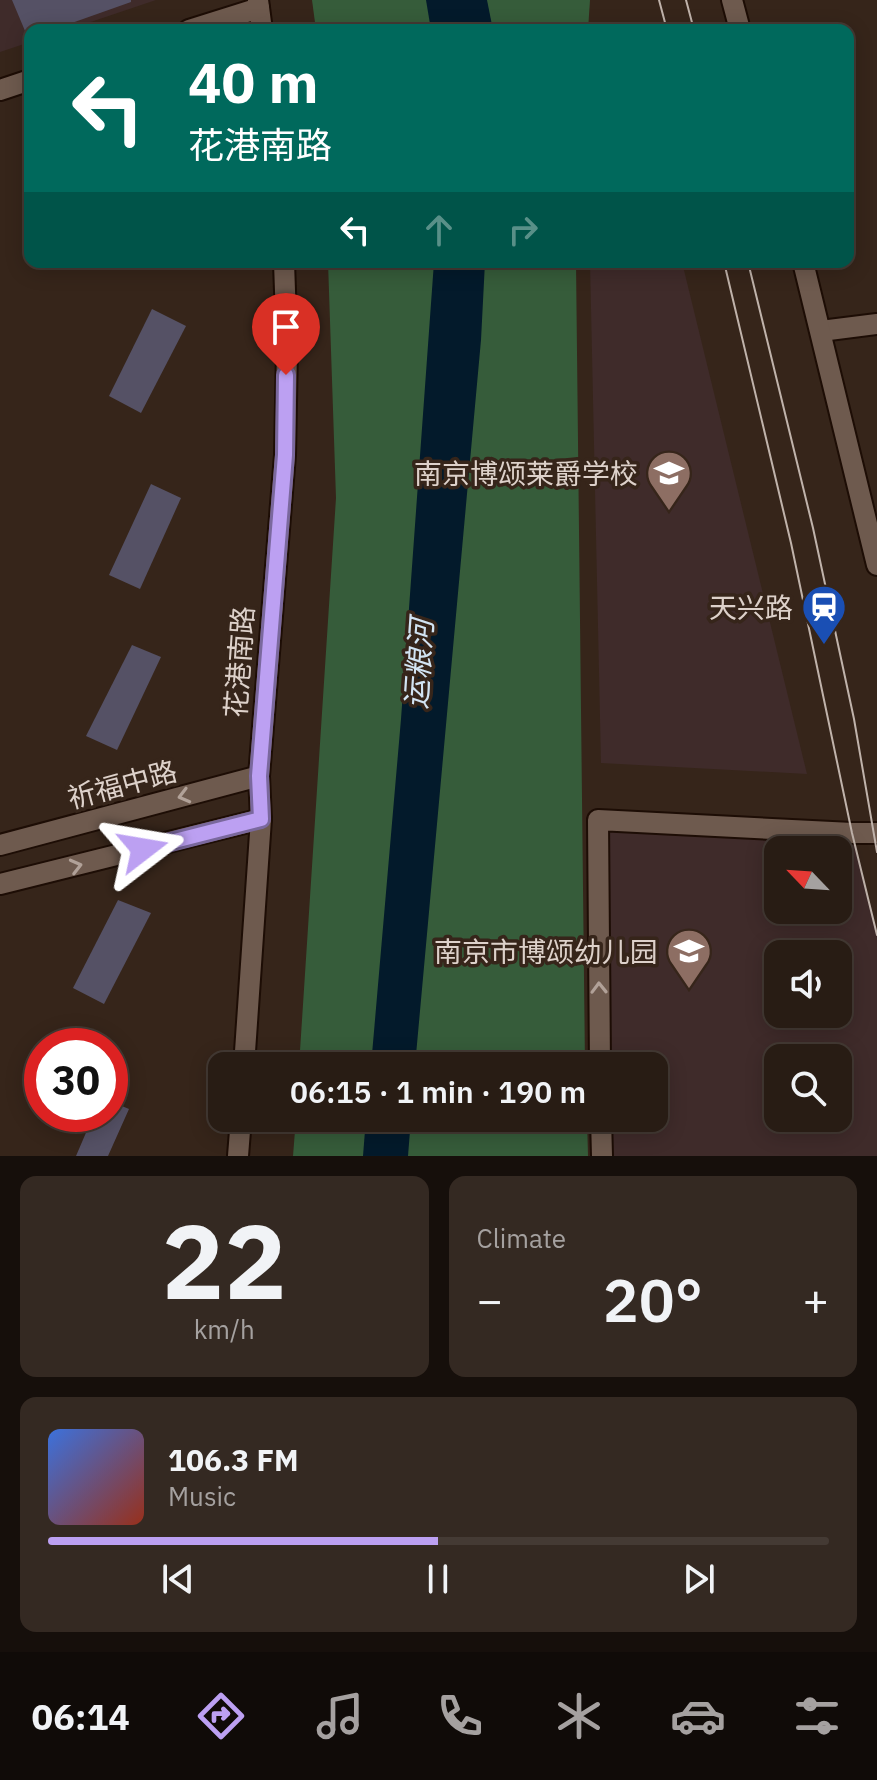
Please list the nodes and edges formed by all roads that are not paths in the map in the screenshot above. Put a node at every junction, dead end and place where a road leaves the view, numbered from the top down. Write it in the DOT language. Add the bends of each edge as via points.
graph roads {
  1 [pos="732,0"];
  2 [pos="259,4"];
  3 [pos="205,24"];
  4 [pos="261,24"];
  5 [pos="738,24"];
  6 [pos="24,82"];
  7 [pos="0,90"];
  8 [pos="284,268"];
  9 [pos="805,268"];
  10 [pos="877,324"];
  11 [pos="821,331"];
  12 [pos="877,565"];
  13 [pos="259,776"];
  14 [pos="261,819"];
  15 [pos="877,833"];
  16 [pos="0,845"];
  17 [pos="0,884"];
  18 [pos="245,1052"];
  19 [pos="600,1052"];
  20 [pos="240,1132"];
  21 [pos="601,1132"];
  22 [pos="238,1156"];
  23 [pos="602,1156"];
  1 -- 5 [label="street"];
  2 -- 3 [label="street"];
  2 -- 4 [label="street"];
  6 -- 7 [label="street"];
  8 -- 13 [label="street, 花港南路" via="285,455"];
  9 -- 11 [label="street"];
  10 -- 11 [label="street"];
  11 -- 12 [label="street"];
  13 -- 14 [label="street, 花港南路"];
  13 -- 16 [label="street, 祈福中路, one-way"];
  17 -- 14 [label="street, one-way"];
  14 -- 18 [label="street, 花港南路"];
  19 -- 15 [label="street, one-way" via="598,820"];
  20 -- 22 [label="street"];
  21 -- 23 [label="street"];
}
